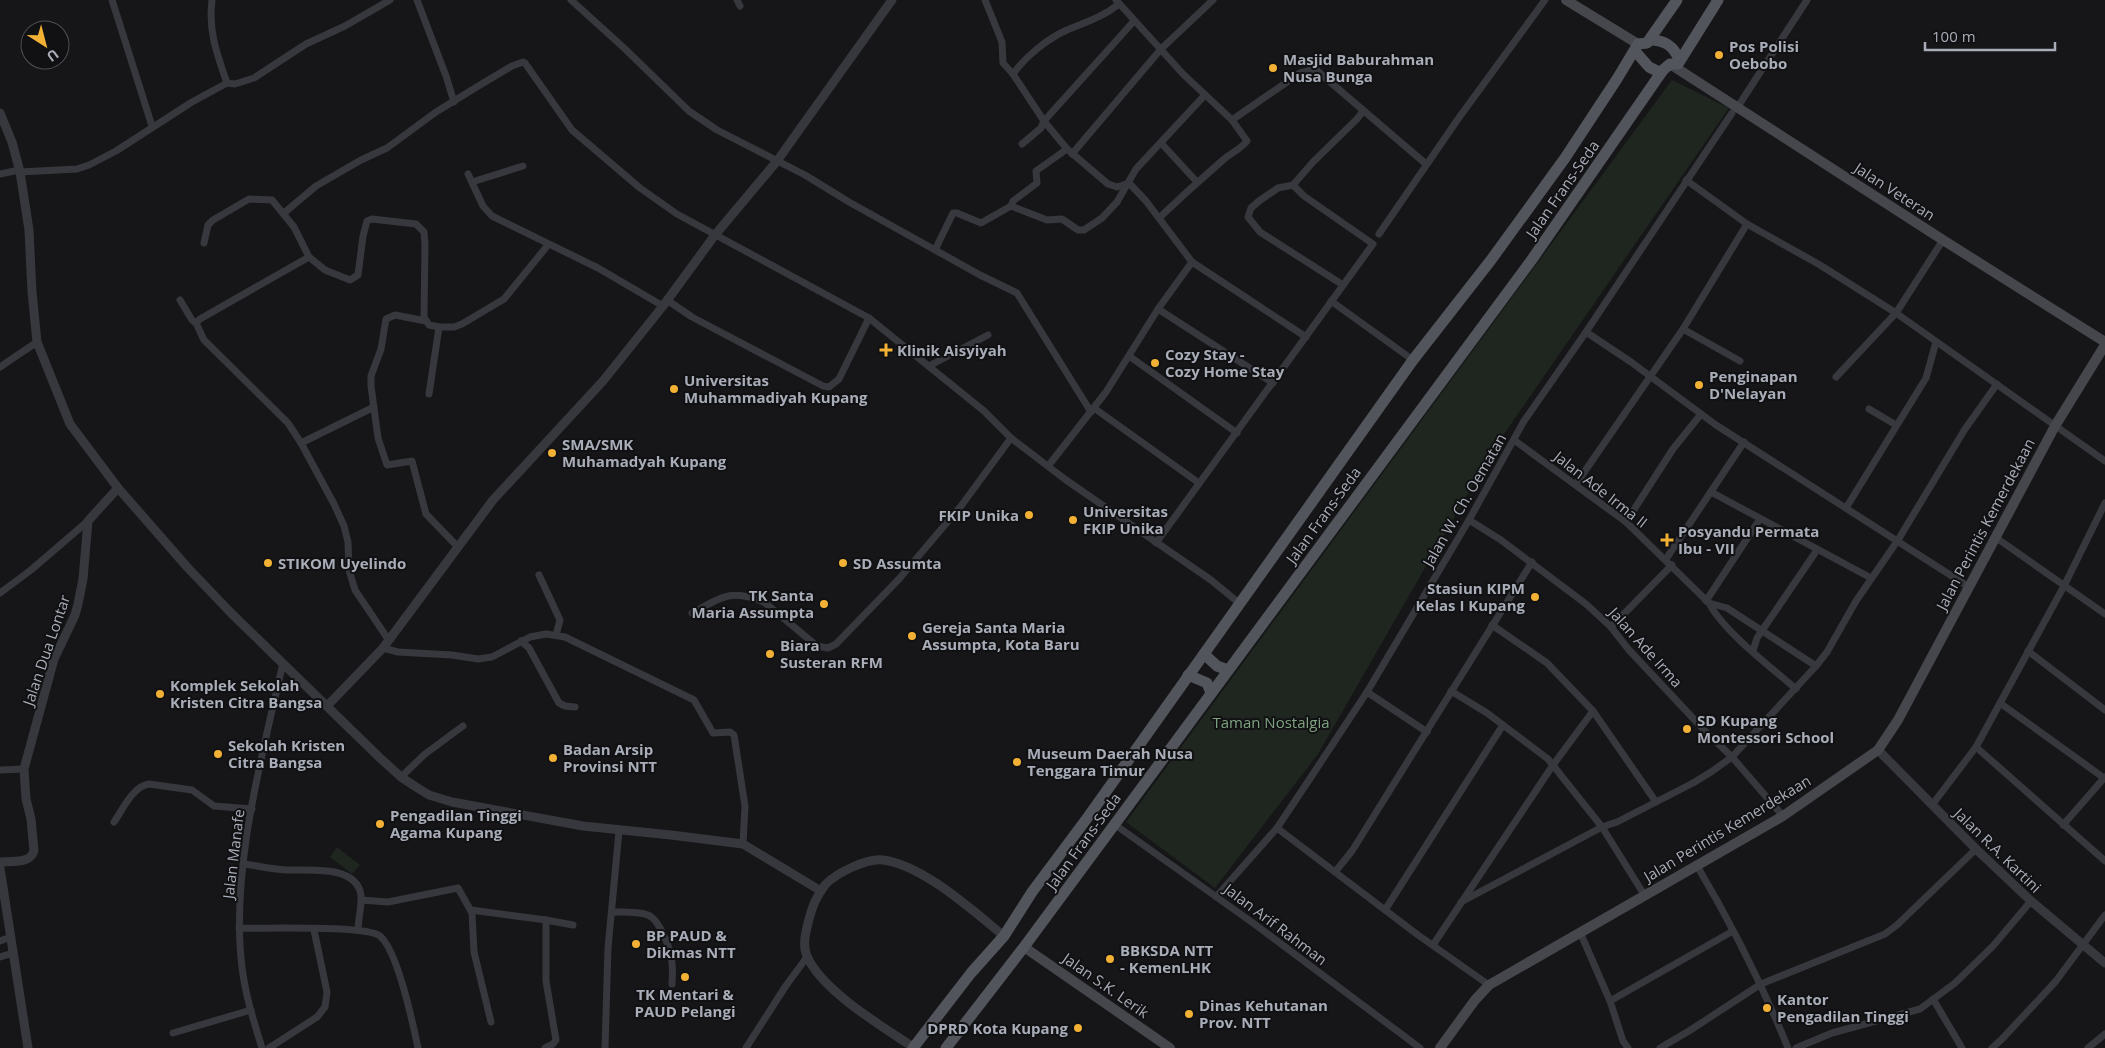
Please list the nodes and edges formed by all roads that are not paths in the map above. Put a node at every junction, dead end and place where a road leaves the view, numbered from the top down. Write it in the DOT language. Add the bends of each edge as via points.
graph roads {
  1 [pos="112,0"];
  2 [pos="212,0"];
  3 [pos="390,0"];
  4 [pos="417,0"];
  5 [pos="570,0"];
  6 [pos="892,0"];
  7 [pos="985,0"];
  8 [pos="1213,0"];
  9 [pos="1545,0"];
  10 [pos="1566,0"];
  11 [pos="1677,0"];
  12 [pos="1718,0"];
  13 [pos="1807,0"];
  14 [pos="1118,2"];
  15 [pos="1134,21"];
  16 [pos="1641,45"];
  17 [pos="1161,49"];
  18 [pos="1671,65"];
  19 [pos="1013,74"];
  20 [pos="226,83"];
  21 [pos="1204,96"];
  22 [pos="454,102"];
  23 [pos="1735,110"];
  24 [pos="1363,111"];
  25 [pos="0,113"];
  26 [pos="1232,120"];
  27 [pos="1044,121"];
  28 [pos="152,126"];
  29 [pos="1161,143"];
  30 [pos="1022,144"];
  31 [pos="1069,151"];
  32 [pos="777,161"];
  33 [pos="1426,164"];
  34 [pos="523,166"];
  35 [pos="19,171"];
  36 [pos="0,174"];
  37 [pos="468,174"];
  38 [pos="1686,180"];
  39 [pos="472,182"];
  40 [pos="1129,182"];
  41 [pos="1197,182"];
  42 [pos="1293,185"];
  43 [pos="1011,206"];
  44 [pos="284,213"];
  45 [pos="1159,218"];
  46 [pos="1747,224"];
  47 [pos="1379,234"];
  48 [pos="715,236"];
  49 [pos="1943,240"];
  50 [pos="204,243"];
  51 [pos="548,245"];
  52 [pos="935,250"];
  53 [pos="309,257"];
  54 [pos="1192,262"];
  55 [pos="1343,285"];
  56 [pos="180,300"];
  57 [pos="1331,301"];
  58 [pos="665,303"];
  59 [pos="1158,309"];
  60 [pos="1896,313"];
  61 [pos="869,318"];
  62 [pos="426,321"];
  63 [pos="196,323"];
  64 [pos="439,327"];
  65 [pos="1683,329"];
  66 [pos="1586,332"];
  67 [pos="988,334"];
  68 [pos="1306,337"];
  69 [pos="37,342"];
  70 [pos="1936,342"];
  71 [pos="2105,343"];
  72 [pos="1129,356"];
  73 [pos="1413,360"];
  74 [pos="1740,361"];
  75 [pos="929,366"];
  76 [pos="0,367"];
  77 [pos="1652,377"];
  78 [pos="1836,377"];
  79 [pos="1273,383"];
  80 [pos="1997,384"];
  81 [pos="428,394"];
  82 [pos="374,408"];
  83 [pos="1869,409"];
  84 [pos="1092,410"];
  85 [pos="1701,414"];
  86 [pos="1896,425"];
  87 [pos="2055,426"];
  88 [pos="1237,433"];
  89 [pos="1011,438"];
  90 [pos="1514,440"];
  91 [pos="1744,442"];
  92 [pos="301,443"];
  93 [pos="2105,461"];
  94 [pos="1049,465"];
  95 [pos="1199,483"];
  96 [pos="1576,484"];
  97 [pos="118,488"];
  98 [pos="1711,492"];
  99 [pos="2105,503"];
  100 [pos="1846,508"];
  101 [pos="1760,519"];
  102 [pos="1469,520"];
  103 [pos="88,521"];
  104 [pos="1626,522"];
  105 [pos="1995,537"];
  106 [pos="1898,540"];
  107 [pos="1156,543"];
  108 [pos="457,546"];
  109 [pos="1817,550"];
  110 [pos="1532,562"];
  111 [pos="1669,562"];
  112 [pos="539,575"];
  113 [pos="1871,578"];
  114 [pos="2064,586"];
  115 [pos="1969,587"];
  116 [pos="0,593"];
  117 [pos="1708,602"];
  118 [pos="1239,603"];
  119 [pos="692,612"];
  120 [pos="2105,614"];
  121 [pos="1492,626"];
  122 [pos="1611,627"];
  123 [pos="1762,631"];
  124 [pos="556,635"];
  125 [pos="388,638"];
  126 [pos="521,641"];
  127 [pos="383,648"];
  128 [pos="1753,651"];
  129 [pos="2028,651"];
  130 [pos="1204,654"];
  131 [pos="283,663"];
  132 [pos="1816,666"];
  133 [pos="1228,670"];
  134 [pos="1188,674"];
  135 [pos="1796,689"];
  136 [pos="1451,691"];
  137 [pos="1211,692"];
  138 [pos="1367,692"];
  139 [pos="2000,703"];
  140 [pos="328,706"];
  141 [pos="575,707"];
  142 [pos="2105,710"];
  143 [pos="1593,711"];
  144 [pos="1503,725"];
  145 [pos="463,726"];
  146 [pos="1427,732"];
  147 [pos="1976,747"];
  148 [pos="1878,750"];
  149 [pos="1732,757"];
  150 [pos="1554,764"];
  151 [pos="24,769"];
  152 [pos="0,770"];
  153 [pos="401,777"];
  154 [pos="2104,778"];
  155 [pos="1656,802"];
  156 [pos="1932,805"];
  157 [pos="252,809"];
  158 [pos="1783,816"];
  159 [pos="114,822"];
  160 [pos="1114,824"];
  161 [pos="2063,824"];
  162 [pos="1602,827"];
  163 [pos="1277,828"];
  164 [pos="619,831"];
  165 [pos="744,844"];
  166 [pos="1976,849"];
  167 [pos="2105,861"];
  168 [pos="0,862"];
  169 [pos="244,864"];
  170 [pos="1696,864"];
  171 [pos="0,868"];
  172 [pos="1335,872"];
  173 [pos="820,891"];
  174 [pos="1645,896"];
  175 [pos="1216,897"];
  176 [pos="361,900"];
  177 [pos="2031,901"];
  178 [pos="1460,902"];
  179 [pos="471,910"];
  180 [pos="1386,910"];
  181 [pos="612,912"];
  182 [pos="2105,915"];
  183 [pos="546,920"];
  184 [pos="573,925"];
  185 [pos="239,928"];
  186 [pos="314,930"];
  187 [pos="358,930"];
  188 [pos="1733,931"];
  189 [pos="1580,932"];
  190 [pos="1004,936"];
  191 [pos="11,937"];
  192 [pos="0,941"];
  193 [pos="1433,945"];
  194 [pos="2083,945"];
  195 [pos="1024,948"];
  196 [pos="14,953"];
  197 [pos="0,957"];
  198 [pos="807,957"];
  199 [pos="2105,963"];
  200 [pos="672,984"];
  201 [pos="1761,984"];
  202 [pos="1489,985"];
  203 [pos="1933,999"];
  204 [pos="1610,1001"];
  205 [pos="251,1010"];
  206 [pos="491,1022"];
  207 [pos="173,1033"];
  208 [pos="2105,1034"];
  209 [pos="28,1048"];
  210 [pos="262,1048"];
  211 [pos="269,1048"];
  212 [pos="418,1048"];
  213 [pos="545,1048"];
  214 [pos="605,1048"];
  215 [pos="746,1048"];
  216 [pos="913,1048"];
  217 [pos="946,1048"];
  218 [pos="1170,1048"];
  219 [pos="1420,1048"];
  220 [pos="1440,1048"];
  221 [pos="1628,1048"];
  222 [pos="1660,1048"];
  223 [pos="1788,1048"];
  224 [pos="1796,1048"];
  225 [pos="1962,1048"];
  226 [pos="1992,1048"];
  227 [pos="2088,1048"];
  1 -- 28 [label="street"];
  2 -- 20 [label="street" via="211,26"];
  3 -- 20 [label="street" via="306,44 254,78 235,84"];
  4 -- 22 [label="street"];
  5 -- 32 [label="street" via="689,111 717,130"];
  6 -- 32 [label="street"];
  7 -- 19 [label="street" via="1002,42 1003,62"];
  8 -- 17 [label="street"];
  9 -- 33 [label="street"];
  10 -- 16 [label="main road"];
  11 -- 16 [label="main road, Jalan Frans-Seda"];
  12 -- 18 [label="main road, Jalan Frans-Seda"];
  13 -- 23 [label="street, Jalan W. Ch. Oematan"];
  14 -- 15 [label="street"];
  14 -- 19 [label="street" via="1100,17 1051,40"];
  15 -- 17 [label="street"];
  15 -- 27 [label="street"];
  16 -- 18 [label="main road" via="1654,71 1661,73"];
  16 -- 18 [label="main road" via="1663,41 1669,44 1676,51"];
  16 -- 73 [label="main road, Jalan Frans-Seda" via="1565,158"];
  17 -- 21 [label="street"];
  17 -- 31 [label="street"];
  18 -- 23 [label="main road, Jalan Veteran"];
  18 -- 133 [label="main road, Jalan Frans-Seda" via="1533,258"];
  19 -- 27 [label="street"];
  20 -- 28 [label="street"];
  21 -- 26 [label="street"];
  21 -- 29 [label="street"];
  22 -- 44 [label="street" via="387,148 316,186"];
  22 -- 48 [label="street" via="512,66 525,63 572,130 640,188"];
  23 -- 38 [label="street, Jalan W. Ch. Oematan"];
  23 -- 49 [label="main road, Jalan Veteran"];
  24 -- 26 [label="street" via="1312,69 1293,78"];
  24 -- 33 [label="street"];
  24 -- 42 [label="street"];
  25 -- 35 [label="street"];
  26 -- 41 [label="street" via="1246,142"];
  27 -- 30 [label="street" via="1041,128"];
  27 -- 31 [label="street"];
  28 -- 35 [label="street" via="116,151 84,167"];
  29 -- 40 [label="street" via="1136,169"];
  29 -- 41 [label="street"];
  31 -- 40 [label="street" via="1108,184 1117,187"];
  31 -- 43 [label="street" via="1036,172 1037,183"];
  32 -- 48 [label="street"];
  32 -- 52 [label="street"];
  33 -- 47 [label="street"];
  34 -- 39 [label="street"];
  35 -- 36 [label="street"];
  35 -- 69 [label="street" via="29,230"];
  37 -- 39 [label="street"];
  38 -- 46 [label="street"];
  38 -- 66 [label="street, Jalan W. Ch. Oematan"];
  39 -- 51 [label="street" via="482,206 492,216"];
  40 -- 43 [label="street" via="1117,202 1084,230 1078,230 1062,219 1046,220"];
  40 -- 45 [label="street"];
  41 -- 45 [label="street"];
  42 -- 55 [label="street" via="1373,244"];
  42 -- 55 [label="street" via="1278,188 1259,201 1251,208 1248,217 1260,232"];
  43 -- 52 [label="street" via="979,224 954,213"];
  44 -- 50 [label="street" via="272,200 249,199 213,220 208,225"];
  44 -- 53 [label="street"];
  45 -- 54 [label="street"];
  46 -- 60 [label="street"];
  46 -- 65 [label="street"];
  48 -- 58 [label="street"];
  48 -- 61 [label="street"];
  49 -- 60 [label="street"];
  49 -- 71 [label="main road, Jalan Veteran"];
  51 -- 58 [label="street"];
  51 -- 64 [label="street" via="504,299 462,324"];
  52 -- 84 [label="street" via="1017,293"];
  53 -- 62 [label="street" via="325,270 350,280 358,275 368,222 372,219 416,224 424,232 423,313"];
  53 -- 63 [label="street"];
  54 -- 59 [label="street"];
  54 -- 68 [label="street"];
  55 -- 57 [label="street"];
  56 -- 63 [label="street"];
  57 -- 68 [label="street"];
  57 -- 73 [label="street"];
  58 -- 61 [label="street" via="823,386 839,379"];
  58 -- 108 [label="street" via="603,381 492,500"];
  59 -- 72 [label="street"];
  59 -- 79 [label="street"];
  60 -- 70 [label="street"];
  60 -- 78 [label="street"];
  61 -- 75 [label="street"];
  62 -- 64 [label="street"];
  62 -- 82 [label="street" via="395,315 386,319 372,376"];
  63 -- 92 [label="street" via="204,340 288,423"];
  64 -- 81 [label="street"];
  65 -- 74 [label="street"];
  65 -- 77 [label="street"];
  66 -- 77 [label="street"];
  66 -- 90 [label="street, Jalan W. Ch. Oematan"];
  67 -- 75 [label="street"];
  68 -- 79 [label="street"];
  69 -- 76 [label="street"];
  69 -- 97 [label="street" via="70,424"];
  70 -- 80 [label="street"];
  70 -- 86 [label="street" via="1926,378"];
  71 -- 87 [label="main road, Jalan Perintis Kemerdekaan"];
  72 -- 84 [label="street"];
  72 -- 88 [label="street"];
  73 -- 118 [label="main road, Jalan Frans-Seda"];
  75 -- 89 [label="street"];
  77 -- 85 [label="street"];
  77 -- 96 [label="street"];
  79 -- 88 [label="street"];
  80 -- 87 [label="street"];
  80 -- 106 [label="street" via="1965,429"];
  82 -- 92 [label="street"];
  82 -- 108 [label="street" via="378,438 387,465 413,462 426,514"];
  83 -- 86 [label="street"];
  84 -- 94 [label="street"];
  84 -- 95 [label="street"];
  85 -- 91 [label="street"];
  85 -- 104 [label="street" via="1673,449"];
  86 -- 100 [label="street"];
  87 -- 93 [label="street"];
  87 -- 105 [label="main road, Jalan Perintis Kemerdekaan"];
  88 -- 95 [label="street"];
  89 -- 94 [label="street"];
  89 -- 119 [label="street" via="961,506 899,579 836,644 828,648 817,646 755,598 723,596"];
  90 -- 96 [label="street, Jalan Ade Irma II"];
  90 -- 102 [label="street, Jalan W. Ch. Oematan"];
  91 -- 98 [label="street"];
  91 -- 100 [label="street"];
  92 -- 125 [label="street" via="344,526 349,570 355,590"];
  94 -- 107 [label="street"];
  95 -- 107 [label="street"];
  96 -- 104 [label="street, Jalan Ade Irma II"];
  97 -- 103 [label="street"];
  97 -- 131 [label="street" via="166,544"];
  98 -- 101 [label="street"];
  98 -- 111 [label="street"];
  99 -- 114 [label="street"];
  100 -- 106 [label="street"];
  101 -- 109 [label="street"];
  101 -- 117 [label="street"];
  102 -- 110 [label="street, Jalan Ade Irma"];
  102 -- 138 [label="street, Jalan W. Ch. Oematan"];
  103 -- 116 [label="street"];
  103 -- 151 [label="street, Jalan Dua Lontar" via="78,604 54,659"];
  104 -- 111 [label="street, Jalan Ade Irma II"];
  105 -- 114 [label="street"];
  105 -- 115 [label="main road, Jalan Perintis Kemerdekaan"];
  106 -- 113 [label="street"];
  106 -- 115 [label="street"];
  107 -- 118 [label="street"];
  108 -- 125 [label="street"];
  109 -- 113 [label="street"];
  109 -- 123 [label="street"];
  110 -- 121 [label="street"];
  110 -- 122 [label="street, Jalan Ade Irma"];
  111 -- 117 [label="street, Jalan Ade Irma II"];
  111 -- 122 [label="street"];
  112 -- 124 [label="street" via="560,620"];
  113 -- 132 [label="street"];
  114 -- 120 [label="street"];
  114 -- 129 [label="street"];
  115 -- 148 [label="main road, Jalan Perintis Kemerdekaan" via="1898,720"];
  117 -- 123 [label="street" via="1726,608"];
  117 -- 128 [label="street, Jalan Ade Irma II" via="1714,613"];
  118 -- 130 [label="main road, Jalan Frans-Seda"];
  121 -- 136 [label="street"];
  121 -- 143 [label="street" via="1547,663"];
  122 -- 149 [label="street, Jalan Ade Irma" via="1642,664"];
  123 -- 128 [label="street"];
  123 -- 132 [label="street"];
  124 -- 126 [label="street" via="538,634"];
  124 -- 165 [label="street" via="579,643 690,698 697,704 713,733 730,732 734,735 745,806"];
  125 -- 127 [label="street"];
  126 -- 127 [label="street" via="492,657 478,660"];
  126 -- 141 [label="street" via="529,648 559,703"];
  127 -- 140 [label="street"];
  128 -- 135 [label="street, Jalan Ade Irma II"];
  129 -- 139 [label="street"];
  129 -- 142 [label="street"];
  130 -- 133 [label="main road" via="1217,666"];
  130 -- 134 [label="main road, Jalan Frans-Seda"];
  131 -- 140 [label="street"];
  131 -- 157 [label="street, Jalan Manafe"];
  132 -- 135 [label="street"];
  133 -- 137 [label="main road, Jalan Frans-Seda"];
  134 -- 137 [label="main road" via="1207,683"];
  134 -- 190 [label="main road, Jalan Frans-Seda"];
  135 -- 149 [label="street"];
  136 -- 144 [label="street"];
  136 -- 146 [label="street"];
  137 -- 160 [label="main road, Jalan Frans-Seda"];
  138 -- 146 [label="street"];
  138 -- 163 [label="street, Jalan W. Ch. Oematan"];
  139 -- 147 [label="street"];
  139 -- 154 [label="street"];
  140 -- 153 [label="street"];
  143 -- 150 [label="street"];
  143 -- 155 [label="street"];
  144 -- 150 [label="street"];
  144 -- 180 [label="street"];
  145 -- 153 [label="street" via="425,754"];
  146 -- 172 [label="street" via="1352,851"];
  147 -- 156 [label="street"];
  147 -- 161 [label="street"];
  148 -- 156 [label="street, Jalan R.A. Kartini"];
  148 -- 158 [label="main road, Jalan Perintis Kemerdekaan"];
  149 -- 155 [label="street" via="1694,783"];
  149 -- 158 [label="street, Jalan Ade Irma"];
  150 -- 162 [label="street"];
  150 -- 178 [label="street"];
  151 -- 152 [label="street"];
  151 -- 168 [label="street, Jalan Dua Lontar" via="34,851 28,859"];
  153 -- 164 [label="street" via="429,794 452,802"];
  154 -- 161 [label="street"];
  155 -- 162 [label="street"];
  156 -- 166 [label="street, Jalan R.A. Kartini"];
  157 -- 159 [label="street" via="214,806 198,792 149,784 137,789"];
  157 -- 169 [label="street, Jalan Manafe"];
  158 -- 170 [label="main road, Jalan Perintis Kemerdekaan"];
  160 -- 175 [label="street, Jalan Arif Rahman"];
  160 -- 195 [label="main road, Jalan Frans-Seda"];
  161 -- 167 [label="street"];
  162 -- 174 [label="street"];
  162 -- 178 [label="street"];
  163 -- 172 [label="street"];
  163 -- 175 [label="street, Jalan W. Ch. Oematan"];
  164 -- 165 [label="street"];
  164 -- 181 [label="street"];
  165 -- 173 [label="street"];
  166 -- 177 [label="street, Jalan R.A. Kartini"];
  166 -- 201 [label="street" via="1885,934"];
  169 -- 176 [label="street" via="332,871 353,882"];
  169 -- 185 [label="street, Jalan Manafe"];
  170 -- 174 [label="main road, Jalan Perintis Kemerdekaan"];
  170 -- 188 [label="street"];
  171 -- 191 [label="street"];
  172 -- 180 [label="street"];
  173 -- 190 [label="street" via="829,881 858,865 884,860 915,871 949,891"];
  173 -- 198 [label="street" via="810,913 805,944"];
  174 -- 189 [label="main road, Jalan Perintis Kemerdekaan"];
  175 -- 219 [label="street, Jalan Arif Rahman"];
  176 -- 179 [label="street" via="388,902 458,888"];
  176 -- 187 [label="street"];
  177 -- 194 [label="street, Jalan R.A. Kartini"];
  177 -- 203 [label="street" via="1993,946 1955,983"];
  178 -- 193 [label="street"];
  179 -- 183 [label="street"];
  179 -- 206 [label="street" via="474,952"];
  180 -- 193 [label="street"];
  181 -- 200 [label="street" via="638,913 653,918 669,950"];
  181 -- 214 [label="street"];
  182 -- 194 [label="street"];
  183 -- 184 [label="street"];
  183 -- 213 [label="street" via="546,981 556,1040"];
  185 -- 186 [label="street"];
  185 -- 205 [label="street, Jalan Manafe" via="242,969"];
  186 -- 187 [label="street"];
  186 -- 211 [label="street" via="326,992 325,1007 317,1017"];
  187 -- 212 [label="street" via="376,933 389,948 412,1016"];
  188 -- 201 [label="street"];
  188 -- 204 [label="street"];
  189 -- 202 [label="main road, Jalan Perintis Kemerdekaan"];
  189 -- 204 [label="street"];
  190 -- 216 [label="main road, Jalan Frans-Seda" via="971,972"];
  191 -- 192 [label="street"];
  191 -- 196 [label="street"];
  193 -- 202 [label="street"];
  194 -- 199 [label="street, Jalan R.A. Kartini"];
  194 -- 226 [label="street" via="2056,981"];
  195 -- 217 [label="main road, Jalan Frans-Seda"];
  195 -- 218 [label="main road, Jalan S.K. Lerik"];
  196 -- 197 [label="street"];
  196 -- 209 [label="street"];
  198 -- 215 [label="street"];
  198 -- 216 [label="street" via="835,990"];
  201 -- 222 [label="street"];
  201 -- 223 [label="street"];
  202 -- 220 [label="main road, Jalan Perintis Kemerdekaan"];
  203 -- 224 [label="street" via="1920,1009 1832,1033"];
  203 -- 225 [label="street"];
  204 -- 221 [label="street"];
  205 -- 207 [label="street"];
  205 -- 210 [label="street, Jalan Manafe"];
  208 -- 227 [label="street"];
}
